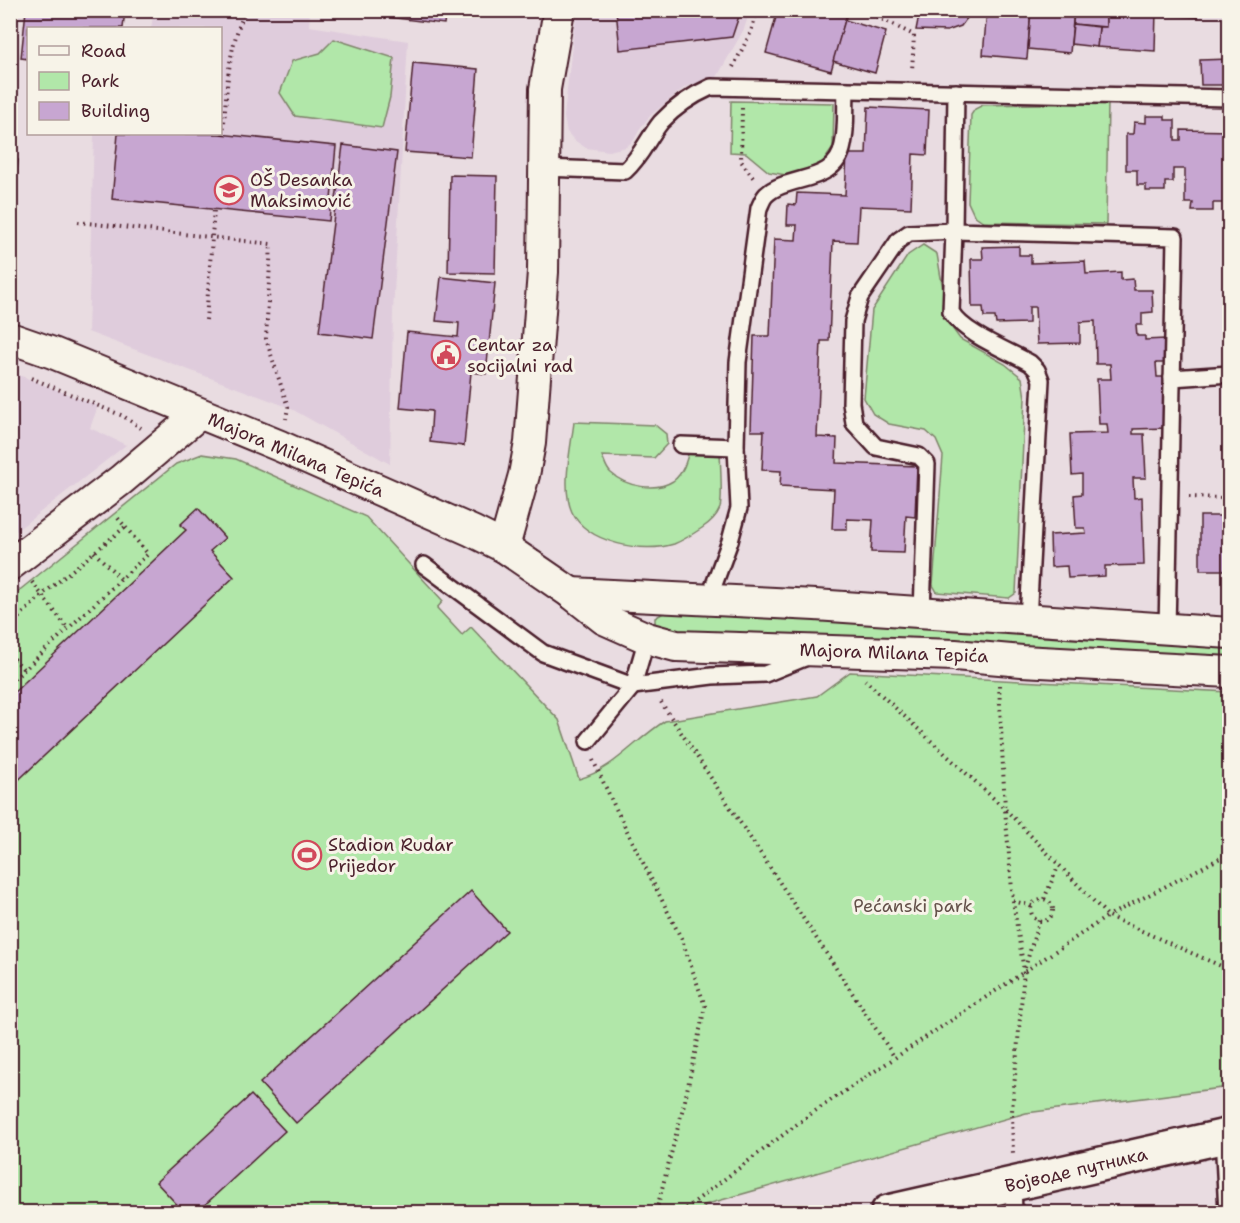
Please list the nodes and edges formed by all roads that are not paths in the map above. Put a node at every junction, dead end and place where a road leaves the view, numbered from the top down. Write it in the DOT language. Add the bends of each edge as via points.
graph roads {
  1 [pos="559,10"];
  2 [pos="846,90"];
  3 [pos="956,92"];
  4 [pos="1230,98"];
  5 [pos="544,168"];
  6 [pos="954,231"];
  7 [pos="10,338"];
  8 [pos="1230,374"];
  9 [pos="1172,378"];
  10 [pos="199,414"];
  11 [pos="681,445"];
  12 [pos="736,447"];
  13 [pos="504,547"];
  14 [pos="10,565"];
  15 [pos="424,565"];
  16 [pos="571,593"];
  17 [pos="708,601"];
  18 [pos="922,613"];
  19 [pos="1028,620"];
  20 [pos="1167,630"];
  21 [pos="1230,633"];
  22 [pos="646,638"];
  23 [pos="826,650"];
  24 [pos="1230,672"];
  25 [pos="633,686"];
  26 [pos="588,741"];
  27 [pos="1226,1136"];
  28 [pos="1014,1198"];
  29 [pos="888,1212"];
  30 [pos="1227,1212"];
  1 -- 5 [label="street" via="545,89"];
  2 -- 3 [label="lane"];
  2 -- 5 [label="lane" via="711,87 680,105 662,122 636,162 625,171"];
  2 -- 12 [label="lane" via="843,146 835,162 822,174 766,195 759,207 738,362"];
  3 -- 4 [label="lane"];
  3 -- 6 [label="lane"];
  5 -- 13 [label="street" via="543,272 530,443"];
  6 -- 9 [label="lane" via="1175,237"];
  6 -- 18 [label="lane" via="909,233 898,240 860,297 853,321 850,403 854,423 876,447 919,456 927,464"];
  6 -- 19 [label="lane" via="951,312 956,321 1030,363 1041,380"];
  7 -- 10 [label="street, Majora Milana Tepića"];
  8 -- 9 [label="lane"];
  9 -- 20 [label="lane"];
  10 -- 13 [label="street, Majora Milana Tepića" via="280,446"];
  10 -- 14 [label="street"];
  11 -- 12 [label="lane"];
  12 -- 17 [label="lane" via="739,508"];
  13 -- 16 [label="street, Majora Milana Tepića"];
  15 -- 25 [label="lane" via="543,653"];
  16 -- 17 [label="street"];
  16 -- 22 [label="street, Majora Milana Tepića" via="604,619"];
  17 -- 18 [label="street"];
  18 -- 19 [label="street"];
  19 -- 20 [label="street"];
  20 -- 21 [label="street"];
  22 -- 23 [label="street, Majora Milana Tepića" via="676,646"];
  22 -- 25 [label="lane"];
  23 -- 24 [label="street, Majora Milana Tepića"];
  23 -- 25 [label="lane" via="765,674"];
  25 -- 26 [label="lane"];
  27 -- 28 [label="street, Војводе путника"];
  27 -- 30 [label="lane"];
  28 -- 29 [label="street, Војводе путника"];
}
